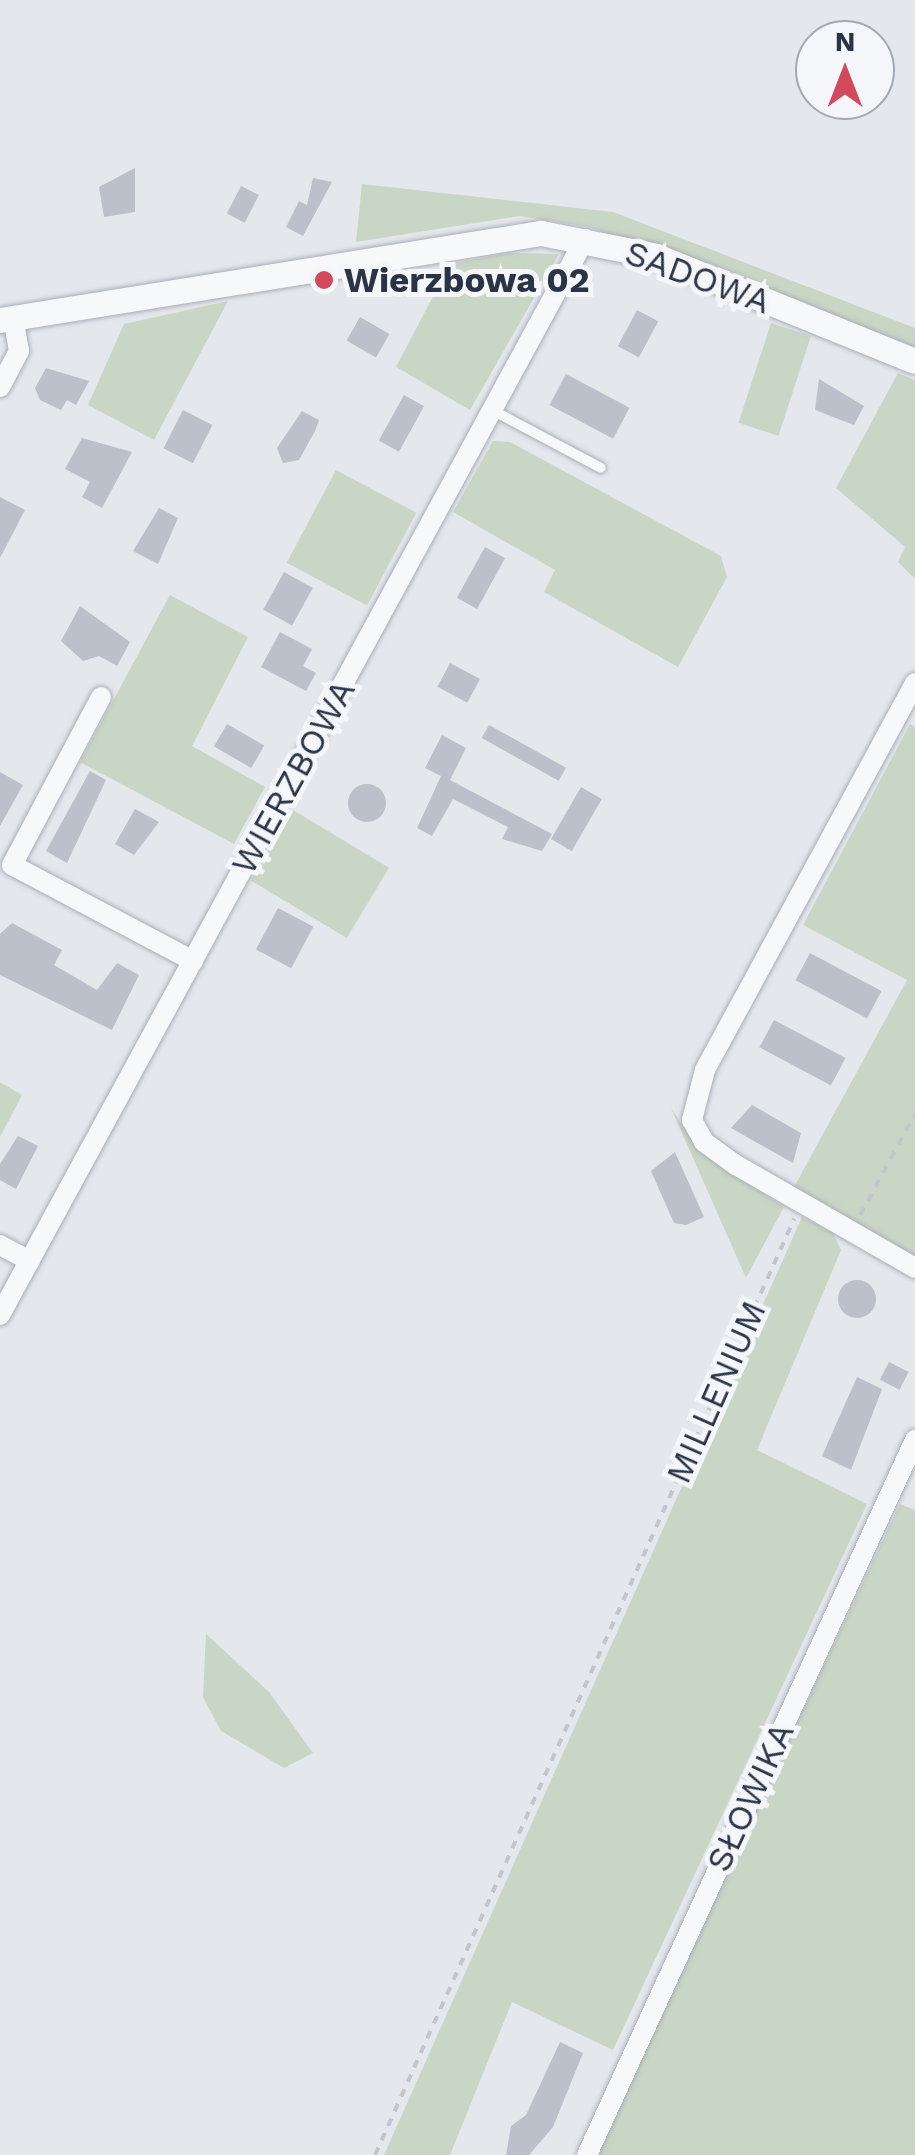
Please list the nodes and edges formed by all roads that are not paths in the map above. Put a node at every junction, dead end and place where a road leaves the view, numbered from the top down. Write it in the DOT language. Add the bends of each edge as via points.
graph roads {
  1 [pos="585,239"];
  2 [pos="6,319"];
  3 [pos="915,361"];
  4 [pos="0,387"];
  5 [pos="492,410"];
  6 [pos="601,468"];
  7 [pos="915,683"];
  8 [pos="101,696"];
  9 [pos="193,962"];
  10 [pos="0,1245"];
  11 [pos="30,1261"];
  12 [pos="915,1268"];
  13 [pos="0,1315"];
  14 [pos="915,1440"];
  15 [pos="588,2155"];
  1 -- 2 [label="street, SADOWA" via="491,236"];
  1 -- 3 [label="street, SADOWA" via="656,256"];
  1 -- 5 [label="street, WIERZBOWA"];
  2 -- 4 [label="street" via="19,351"];
  5 -- 6 [label="lane"];
  5 -- 9 [label="street, WIERZBOWA"];
  7 -- 12 [label="street" via="694,1099 704,1142 800,1206"];
  8 -- 9 [label="street" via="12,865"];
  9 -- 11 [label="street, WIERZBOWA"];
  10 -- 11 [label="street"];
  11 -- 13 [label="street, WIERZBOWA"];
  14 -- 15 [label="street, SŁOWIKA"];
}
